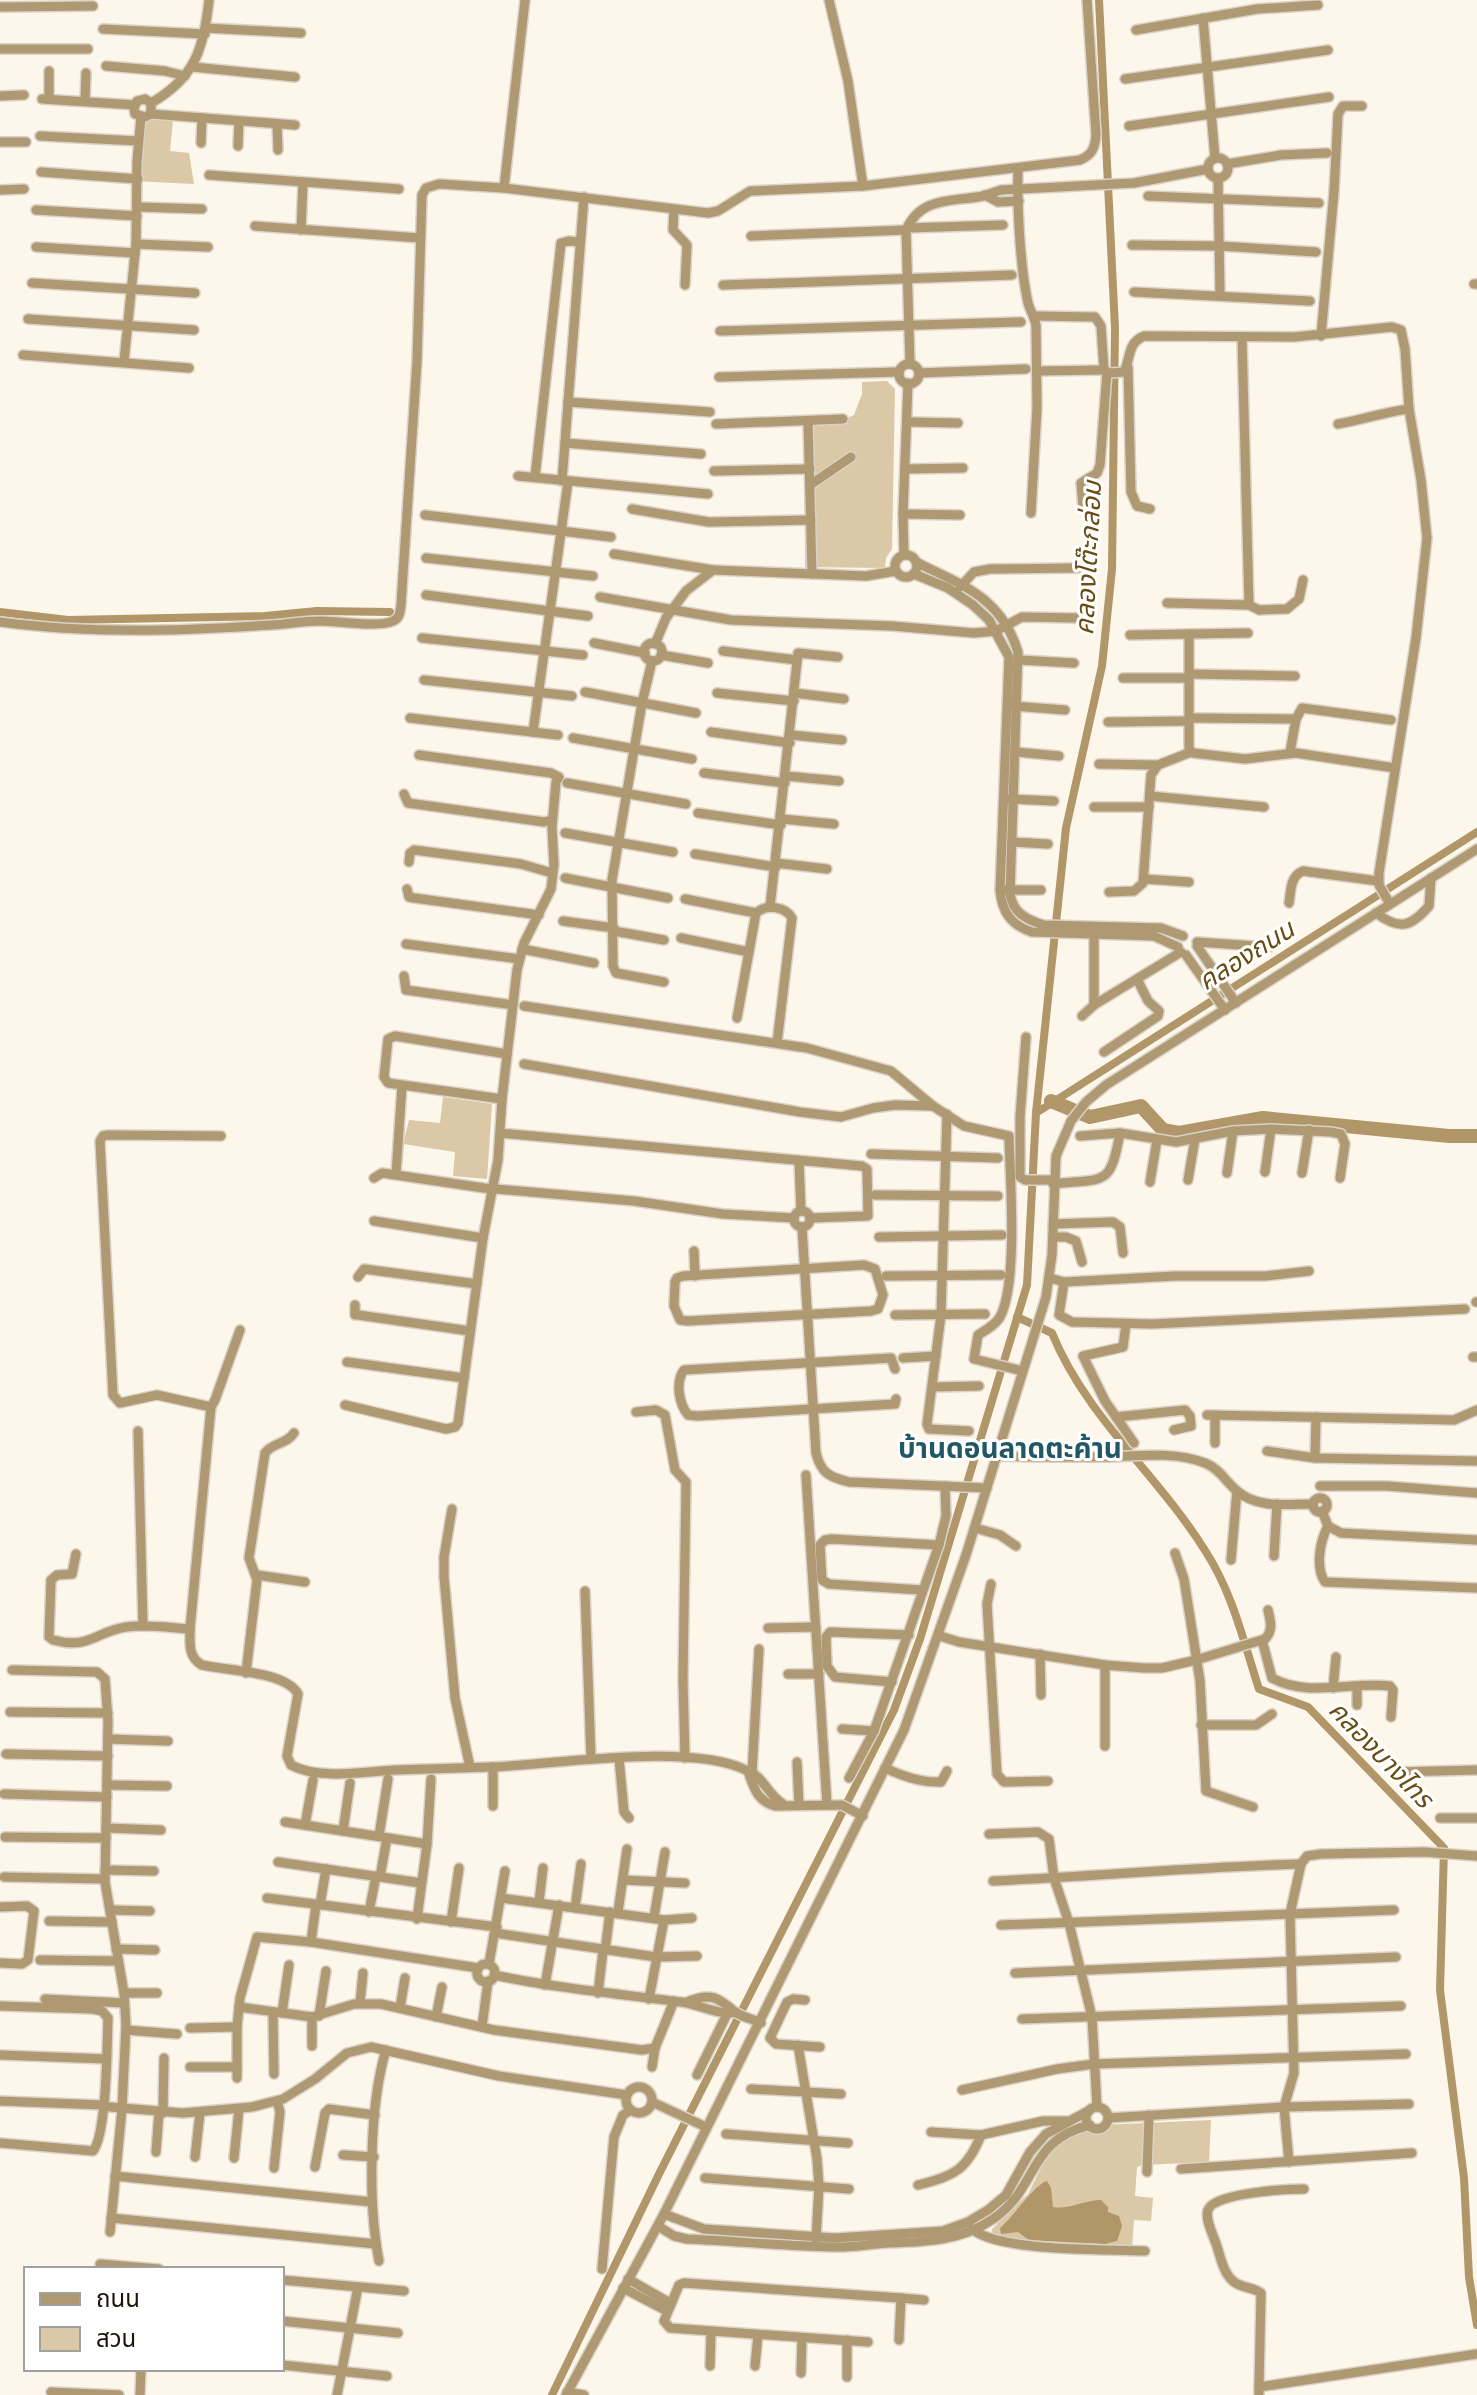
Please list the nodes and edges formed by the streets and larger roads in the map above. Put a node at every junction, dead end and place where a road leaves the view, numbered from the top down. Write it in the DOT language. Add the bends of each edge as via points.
graph roads {
  1 [pos="209,0"];
  2 [pos="525,0"];
  3 [pos="829,0"];
  4 [pos="1087,0"];
  5 [pos="1318,5"];
  6 [pos="93,6"];
  7 [pos="0,7"];
  8 [pos="1203,18"];
  9 [pos="103,29"];
  10 [pos="1136,30"];
  11 [pos="206,31"];
  12 [pos="301,33"];
  13 [pos="0,49"];
  14 [pos="88,49"];
  15 [pos="1328,50"];
  16 [pos="106,66"];
  17 [pos="1207,66"];
  18 [pos="193,67"];
  19 [pos="49,71"];
  20 [pos="86,73"];
  21 [pos="185,76"];
  22 [pos="295,77"];
  23 [pos="1125,79"];
  24 [pos="24,95"];
  25 [pos="0,96"];
  26 [pos="1329,97"];
  27 [pos="85,101"];
  28 [pos="135,105"];
  29 [pos="1362,106"];
  30 [pos="148,111"];
  31 [pos="1211,115"];
  32 [pos="202,118"];
  33 [pos="239,122"];
  34 [pos="277,124"];
  35 [pos="295,125"];
  36 [pos="1129,126"];
  37 [pos="40,136"];
  38 [pos="138,141"];
  39 [pos="0,142"];
  40 [pos="26,142"];
  41 [pos="201,143"];
  42 [pos="238,146"];
  43 [pos="278,150"];
  44 [pos="1327,153"];
  45 [pos="1215,158"];
  46 [pos="1227,164"];
  47 [pos="1208,169"];
  48 [pos="1018,171"];
  49 [pos="41,172"];
  50 [pos="209,175"];
  51 [pos="1218,178"];
  52 [pos="138,179"];
  53 [pos="303,182"];
  54 [pos="863,186"];
  55 [pos="504,188"];
  56 [pos="24,189"];
  57 [pos="399,189"];
  58 [pos="0,190"];
  59 [pos="1018,192"];
  60 [pos="1148,196"];
  61 [pos="584,197"];
  62 [pos="1220,198"];
  63 [pos="1319,203"];
  64 [pos="202,209"];
  65 [pos="36,210"];
  66 [pos="138,212"];
  67 [pos="673,217"];
  68 [pos="1003,225"];
  69 [pos="255,226"];
  70 [pos="907,229"];
  71 [pos="301,230"];
  72 [pos="751,236"];
  73 [pos="420,238"];
  74 [pos="580,242"];
  75 [pos="1132,245"];
  76 [pos="1220,246"];
  77 [pos="36,247"];
  78 [pos="208,247"];
  79 [pos="136,249"];
  80 [pos="1316,252"];
  81 [pos="1012,275"];
  82 [pos="909,278"];
  83 [pos="32,283"];
  84 [pos="685,285"];
  85 [pos="723,285"];
  86 [pos="133,290"];
  87 [pos="1134,292"];
  88 [pos="195,293"];
  89 [pos="1220,294"];
  90 [pos="1310,301"];
  91 [pos="1034,316"];
  92 [pos="28,319"];
  93 [pos="1021,322"];
  94 [pos="128,326"];
  95 [pos="909,326"];
  96 [pos="194,330"];
  97 [pos="720,331"];
  98 [pos="1321,336"];
  99 [pos="1242,337"];
  100 [pos="23,355"];
  101 [pos="124,361"];
  102 [pos="910,364"];
  103 [pos="1128,364"];
  104 [pos="189,368"];
  105 [pos="1026,369"];
  106 [pos="1037,371"];
  107 [pos="899,372"];
  108 [pos="1107,372"];
  109 [pos="919,373"];
  110 [pos="719,377"];
  111 [pos="908,383"];
  112 [pos="568,402"];
  113 [pos="1409,409"];
  114 [pos="710,412"];
  115 [pos="843,419"];
  116 [pos="808,421"];
  117 [pos="907,422"];
  118 [pos="958,423"];
  119 [pos="716,424"];
  120 [pos="1338,424"];
  121 [pos="565,443"];
  122 [pos="701,454"];
  123 [pos="851,457"];
  124 [pos="963,468"];
  125 [pos="810,469"];
  126 [pos="905,469"];
  127 [pos="714,471"];
  128 [pos="518,476"];
  129 [pos="535,477"];
  130 [pos="565,481"];
  131 [pos="810,485"];
  132 [pos="708,494"];
  133 [pos="1083,507"];
  134 [pos="632,509"];
  135 [pos="1150,509"];
  136 [pos="1031,513"];
  137 [pos="903,514"];
  138 [pos="425,515"];
  139 [pos="960,515"];
  140 [pos="811,520"];
  141 [pos="561,531"];
  142 [pos="611,537"];
  143 [pos="614,554"];
  144 [pos="904,555"];
  145 [pos="426,558"];
  146 [pos="916,562"];
  147 [pos="1078,568"];
  148 [pos="713,570"];
  149 [pos="896,571"];
  150 [pos="556,572"];
  151 [pos="812,574"];
  152 [pos="914,574"];
  153 [pos="593,576"];
  154 [pos="1303,580"];
  155 [pos="962,584"];
  156 [pos="955,592"];
  157 [pos="426,595"];
  158 [pos="600,597"];
  159 [pos="1167,603"];
  160 [pos="1249,605"];
  161 [pos="672,609"];
  162 [pos="550,611"];
  163 [pos="588,616"];
  164 [pos="1079,618"];
  165 [pos="0,622"];
  166 [pos="1000,628"];
  167 [pos="1248,633"];
  168 [pos="1189,634"];
  169 [pos="1130,635"];
  170 [pos="422,638"];
  171 [pos="594,643"];
  172 [pos="544,651"];
  173 [pos="723,651"];
  174 [pos="583,655"];
  175 [pos="653,656"];
  176 [pos="838,657"];
  177 [pos="797,660"];
  178 [pos="1019,660"];
  179 [pos="708,663"];
  180 [pos="1074,663"];
  181 [pos="1189,676"];
  182 [pos="1295,676"];
  183 [pos="1123,678"];
  184 [pos="424,680"];
  185 [pos="539,692"];
  186 [pos="585,692"];
  187 [pos="717,693"];
  188 [pos="572,696"];
  189 [pos="794,697"];
  190 [pos="844,699"];
  191 [pos="642,703"];
  192 [pos="1012,706"];
  193 [pos="1065,710"];
  194 [pos="696,713"];
  195 [pos="410,718"];
  196 [pos="1296,719"];
  197 [pos="1189,720"];
  198 [pos="1391,720"];
  199 [pos="1108,722"];
  200 [pos="533,732"];
  201 [pos="711,732"];
  202 [pos="558,735"];
  203 [pos="573,738"];
  204 [pos="790,739"];
  205 [pos="842,740"];
  206 [pos="634,748"];
  207 [pos="1015,752"];
  208 [pos="1191,752"];
  209 [pos="1290,752"];
  210 [pos="419,755"];
  211 [pos="1059,756"];
  212 [pos="692,759"];
  213 [pos="1099,764"];
  214 [pos="1158,765"];
  215 [pos="1395,768"];
  216 [pos="704,773"];
  217 [pos="786,780"];
  218 [pos="839,781"];
  219 [pos="567,783"];
  220 [pos="404,794"];
  221 [pos="627,794"];
  222 [pos="1150,796"];
  223 [pos="1009,799"];
  224 [pos="1054,801"];
  225 [pos="686,804"];
  226 [pos="1094,807"];
  227 [pos="1149,807"];
  228 [pos="1264,807"];
  229 [pos="698,813"];
  230 [pos="552,820"];
  231 [pos="781,822"];
  232 [pos="834,824"];
  233 [pos="565,833"];
  234 [pos="618,842"];
  235 [pos="1013,842"];
  236 [pos="1048,844"];
  237 [pos="1477,849"];
  238 [pos="673,852"];
  239 [pos="695,854"];
  240 [pos="409,862"];
  241 [pos="776,865"];
  242 [pos="827,869"];
  243 [pos="552,873"];
  244 [pos="565,878"];
  245 [pos="1431,878"];
  246 [pos="1144,879"];
  247 [pos="1189,882"];
  248 [pos="1379,883"];
  249 [pos="612,888"];
  250 [pos="407,889"];
  251 [pos="1005,890"];
  252 [pos="1041,890"];
  253 [pos="1109,892"];
  254 [pos="668,898"];
  255 [pos="685,899"];
  256 [pos="1388,902"];
  257 [pos="1289,903"];
  258 [pos="770,907"];
  259 [pos="756,913"];
  260 [pos="1376,913"];
  261 [pos="539,915"];
  262 [pos="563,921"];
  263 [pos="614,929"];
  264 [pos="1094,931"];
  265 [pos="1183,936"];
  266 [pos="681,938"];
  267 [pos="664,940"];
  268 [pos="406,944"];
  269 [pos="1197,944"];
  270 [pos="1270,947"];
  271 [pos="522,949"];
  272 [pos="1181,951"];
  273 [pos="749,952"];
  274 [pos="519,959"];
  275 [pos="594,963"];
  276 [pos="1215,970"];
  277 [pos="404,976"];
  278 [pos="1203,978"];
  279 [pos="1137,979"];
  280 [pos="664,982"];
  281 [pos="1234,1000"];
  282 [pos="1094,1005"];
  283 [pos="518,1006"];
  284 [pos="1224,1007"];
  285 [pos="1082,1016"];
  286 [pos="737,1018"];
  287 [pos="1026,1037"];
  288 [pos="777,1043"];
  289 [pos="1104,1052"];
  290 [pos="507,1054"];
  291 [pos="524,1064"];
  292 [pos="402,1086"];
  293 [pos="502,1099"];
  294 [pos="933,1106"];
  295 [pos="947,1114"];
  296 [pos="1271,1129"];
  297 [pos="1309,1130"];
  298 [pos="1233,1131"];
  299 [pos="500,1133"];
  300 [pos="1120,1133"];
  301 [pos="221,1136"];
  302 [pos="1080,1136"];
  303 [pos="1195,1139"];
  304 [pos="1157,1140"];
  305 [pos="871,1154"];
  306 [pos="945,1156"];
  307 [pos="998,1158"];
  308 [pos="799,1161"];
  309 [pos="1265,1172"];
  310 [pos="1227,1173"];
  311 [pos="1302,1173"];
  312 [pos="396,1174"];
  313 [pos="374,1178"];
  314 [pos="1340,1178"];
  315 [pos="1188,1180"];
  316 [pos="1054,1182"];
  317 [pos="1150,1182"];
  318 [pos="493,1188"];
  319 [pos="875,1195"];
  320 [pos="944,1196"];
  321 [pos="998,1196"];
  322 [pos="797,1214"];
  323 [pos="810,1218"];
  324 [pos="374,1221"];
  325 [pos="1053,1224"];
  326 [pos="802,1227"];
  327 [pos="1002,1235"];
  328 [pos="943,1236"];
  329 [pos="879,1237"];
  330 [pos="1053,1237"];
  331 [pos="483,1238"];
  332 [pos="694,1251"];
  333 [pos="1123,1253"];
  334 [pos="1082,1262"];
  335 [pos="804,1269"];
  336 [pos="1309,1271"];
  337 [pos="1001,1275"];
  338 [pos="695,1276"];
  339 [pos="886,1276"];
  340 [pos="942,1276"];
  341 [pos="358,1277"];
  342 [pos="1050,1278"];
  343 [pos="1064,1282"];
  344 [pos="477,1284"];
  345 [pos="355,1305"];
  346 [pos="1465,1309"];
  347 [pos="985,1314"];
  348 [pos="807,1315"];
  349 [pos="895,1315"];
  350 [pos="941,1315"];
  351 [pos="1126,1324"];
  352 [pos="240,1330"];
  353 [pos="470,1331"];
  354 [pos="936,1356"];
  355 [pos="903,1358"];
  356 [pos="347,1362"];
  357 [pos="810,1362"];
  358 [pos="895,1369"];
  359 [pos="1021,1370"];
  360 [pos="464,1378"];
  361 [pos="979,1386"];
  362 [pos="932,1387"];
  363 [pos="896,1399"];
  364 [pos="345,1405"];
  365 [pos="211,1407"];
  366 [pos="813,1410"];
  367 [pos="1477,1410"];
  368 [pos="636,1412"];
  369 [pos="1116,1417"];
  370 [pos="1316,1417"];
  371 [pos="1174,1430"];
  372 [pos="138,1431"];
  373 [pos="969,1431"];
  374 [pos="294,1433"];
  375 [pos="1134,1443"];
  376 [pos="1215,1443"];
  377 [pos="1267,1451"];
  378 [pos="996,1456"];
  379 [pos="1315,1458"];
  380 [pos="1477,1461"];
  381 [pos="806,1475"];
  382 [pos="1319,1475"];
  383 [pos="945,1486"];
  384 [pos="1320,1486"];
  385 [pos="982,1488"];
  386 [pos="1237,1491"];
  387 [pos="1477,1493"];
  388 [pos="1277,1504"];
  389 [pos="1318,1504"];
  390 [pos="452,1509"];
  391 [pos="1328,1526"];
  392 [pos="975,1528"];
  393 [pos="1477,1540"];
  394 [pos="939,1545"];
  395 [pos="1016,1546"];
  396 [pos="1175,1553"];
  397 [pos="76,1554"];
  398 [pos="1274,1556"];
  399 [pos="1231,1560"];
  400 [pos="257,1575"];
  401 [pos="305,1582"];
  402 [pos="991,1584"];
  403 [pos="1477,1588"];
  404 [pos="922,1590"];
  405 [pos="585,1591"];
  406 [pos="1268,1610"];
  407 [pos="143,1626"];
  408 [pos="816,1627"];
  409 [pos="768,1628"];
  410 [pos="190,1629"];
  411 [pos="909,1635"];
  412 [pos="940,1636"];
  413 [pos="1260,1640"];
  414 [pos="989,1645"];
  415 [pos="759,1649"];
  416 [pos="1040,1654"];
  417 [pos="1336,1657"];
  418 [pos="1196,1660"];
  419 [pos="1105,1665"];
  420 [pos="12,1670"];
  421 [pos="246,1673"];
  422 [pos="788,1674"];
  423 [pos="819,1674"];
  424 [pos="892,1682"];
  425 [pos="1357,1687"];
  426 [pos="1333,1688"];
  427 [pos="1041,1695"];
  428 [pos="1357,1705"];
  429 [pos="10,1712"];
  430 [pos="108,1713"];
  431 [pos="1272,1714"];
  432 [pos="1391,1717"];
  433 [pos="1201,1725"];
  434 [pos="842,1729"];
  435 [pos="874,1731"];
  436 [pos="108,1739"];
  437 [pos="168,1741"];
  438 [pos="1105,1746"];
  439 [pos="6,1754"];
  440 [pos="108,1756"];
  441 [pos="619,1758"];
  442 [pos="685,1758"];
  443 [pos="591,1759"];
  444 [pos="797,1762"];
  445 [pos="470,1767"];
  446 [pos="493,1767"];
  447 [pos="885,1768"];
  448 [pos="1477,1770"];
  449 [pos="947,1771"];
  450 [pos="750,1772"];
  451 [pos="1396,1772"];
  452 [pos="849,1778"];
  453 [pos="388,1779"];
  454 [pos="431,1779"];
  455 [pos="313,1780"];
  456 [pos="1048,1781"];
  457 [pos="350,1783"];
  458 [pos="107,1785"];
  459 [pos="167,1786"];
  460 [pos="4,1794"];
  461 [pos="107,1797"];
  462 [pos="799,1805"];
  463 [pos="827,1805"];
  464 [pos="493,1806"];
  465 [pos="1253,1807"];
  466 [pos="859,1814"];
  467 [pos="629,1818"];
  468 [pos="1440,1818"];
  469 [pos="1477,1818"];
  470 [pos="285,1822"];
  471 [pos="305,1825"];
  472 [pos="161,1830"];
  473 [pos="343,1831"];
  474 [pos="106,1833"];
  475 [pos="989,1834"];
  476 [pos="5,1837"];
  477 [pos="383,1837"];
  478 [pos="427,1844"];
  479 [pos="627,1849"];
  480 [pos="665,1852"];
  481 [pos="1477,1856"];
  482 [pos="278,1862"];
  483 [pos="581,1864"];
  484 [pos="1301,1864"];
  485 [pos="459,1868"];
  486 [pos="543,1868"];
  487 [pos="326,1869"];
  488 [pos="154,1871"];
  489 [pos="505,1871"];
  490 [pos="105,1875"];
  491 [pos="4,1877"];
  492 [pos="378,1877"];
  493 [pos="1054,1878"];
  494 [pos="623,1880"];
  495 [pos="993,1881"];
  496 [pos="421,1883"];
  497 [pos="660,1883"];
  498 [pos="685,1883"];
  499 [pos="267,1898"];
  500 [pos="501,1898"];
  501 [pos="539,1902"];
  502 [pos="318,1905"];
  503 [pos="559,1905"];
  504 [pos="0,1907"];
  505 [pos="575,1908"];
  506 [pos="110,1910"];
  507 [pos="1394,1910"];
  508 [pos="150,1911"];
  509 [pos="369,1912"];
  510 [pos="614,1912"];
  511 [pos="1290,1914"];
  512 [pos="659,1918"];
  513 [pos="692,1918"];
  514 [pos="417,1919"];
  515 [pos="49,1921"];
  516 [pos="112,1922"];
  517 [pos="451,1922"];
  518 [pos="1069,1923"];
  519 [pos="1001,1925"];
  520 [pos="496,1930"];
  521 [pos="311,1942"];
  522 [pos="553,1943"];
  523 [pos="116,1949"];
  524 [pos="155,1950"];
  525 [pos="604,1951"];
  526 [pos="697,1956"];
  527 [pos="656,1957"];
  528 [pos="1396,1957"];
  529 [pos="40,1960"];
  530 [pos="118,1961"];
  531 [pos="1291,1961"];
  532 [pos="0,1963"];
  533 [pos="489,1964"];
  534 [pos="289,1965"];
  535 [pos="478,1968"];
  536 [pos="326,1971"];
  537 [pos="1082,1971"];
  538 [pos="363,1973"];
  539 [pos="1015,1973"];
  540 [pos="405,1978"];
  541 [pos="491,1978"];
  542 [pos="545,1985"];
  543 [pos="442,1987"];
  544 [pos="157,1993"];
  545 [pos="598,1993"];
  546 [pos="124,1998"];
  547 [pos="45,1999"];
  548 [pos="649,1999"];
  549 [pos="805,2000"];
  550 [pos="674,2001"];
  551 [pos="360,2003"];
  552 [pos="0,2006"];
  553 [pos="1401,2006"];
  554 [pos="239,2007"];
  555 [pos="400,2008"];
  556 [pos="1292,2009"];
  557 [pos="278,2012"];
  558 [pos="737,2014"];
  559 [pos="316,2016"];
  560 [pos="436,2017"];
  561 [pos="1092,2017"];
  562 [pos="1022,2019"];
  563 [pos="761,2023"];
  564 [pos="237,2027"];
  565 [pos="482,2027"];
  566 [pos="190,2028"];
  567 [pos="126,2030"];
  568 [pos="177,2034"];
  569 [pos="798,2045"];
  570 [pos="312,2046"];
  571 [pos="820,2047"];
  572 [pos="655,2048"];
  573 [pos="386,2050"];
  574 [pos="1406,2054"];
  575 [pos="0,2055"];
  576 [pos="1293,2057"];
  577 [pos="164,2058"];
  578 [pos="106,2059"];
  579 [pos="1094,2064"];
  580 [pos="190,2067"];
  581 [pos="652,2067"];
  582 [pos="274,2074"];
  583 [pos="697,2075"];
  584 [pos="751,2089"];
  585 [pos="962,2090"];
  586 [pos="806,2093"];
  587 [pos="841,2094"];
  588 [pos="627,2095"];
  589 [pos="0,2101"];
  590 [pos="277,2101"];
  591 [pos="652,2102"];
  592 [pos="1409,2104"];
  593 [pos="106,2106"];
  594 [pos="1284,2107"];
  595 [pos="122,2109"];
  596 [pos="239,2109"];
  597 [pos="1093,2109"];
  598 [pos="631,2110"];
  599 [pos="161,2112"];
  600 [pos="200,2113"];
  601 [pos="375,2115"];
  602 [pos="1149,2115"];
  603 [pos="1108,2118"];
  604 [pos="1066,2121"];
  605 [pos="702,2125"];
  606 [pos="1090,2125"];
  607 [pos="931,2132"];
  608 [pos="726,2134"];
  609 [pos="981,2135"];
  610 [pos="814,2140"];
  611 [pos="0,2143"];
  612 [pos="848,2143"];
  613 [pos="156,2152"];
  614 [pos="1412,2153"];
  615 [pos="343,2155"];
  616 [pos="195,2157"];
  617 [pos="374,2157"];
  618 [pos="234,2158"];
  619 [pos="1289,2162"];
  620 [pos="315,2167"];
  621 [pos="274,2168"];
  622 [pos="1181,2169"];
  623 [pos="1147,2172"];
  624 [pos="115,2176"];
  625 [pos="705,2178"];
  626 [pos="918,2185"];
  627 [pos="819,2186"];
  628 [pos="849,2189"];
  629 [pos="1304,2189"];
  630 [pos="372,2202"];
  631 [pos="664,2214"];
  632 [pos="111,2218"];
  633 [pos="658,2226"];
  634 [pos="971,2226"];
  635 [pos="110,2232"];
  636 [pos="704,2234"];
  637 [pos="816,2241"];
  638 [pos="376,2244"];
  639 [pos="1145,2251"];
  640 [pos="379,2261"];
  641 [pos="100,2264"];
  642 [pos="136,2267"];
  643 [pos="602,2269"];
  644 [pos="284,2280"];
  645 [pos="626,2284"];
  646 [pos="358,2287"];
  647 [pos="404,2291"];
  648 [pos="901,2298"];
  649 [pos="924,2300"];
  650 [pos="668,2307"];
  651 [pos="284,2321"];
  652 [pos="350,2328"];
  653 [pos="711,2332"];
  654 [pos="398,2333"];
  655 [pos="758,2335"];
  656 [pos="802,2338"];
  657 [pos="847,2340"];
  658 [pos="899,2340"];
  659 [pos="868,2342"];
  660 [pos="1472,2355"];
  661 [pos="284,2365"];
  662 [pos="710,2366"];
  663 [pos="755,2366"];
  664 [pos="141,2371"];
  665 [pos="341,2371"];
  666 [pos="801,2373"];
  667 [pos="387,2376"];
  668 [pos="847,2377"];
  669 [pos="1259,2391"];
  670 [pos="51,2392"];
  671 [pos="567,2394"];
  672 [pos="119,2395"];
  673 [pos="140,2395"];
  674 [pos="337,2395"];
  675 [pos="584,2395"];
  1 -- 11 [label="street"];
  2 -- 55 [label="street"];
  3 -- 54 [label="street" via="848,81"];
  4 -- 48 [label="street" via="1095,146 1080,160"];
  5 -- 8 [label="street"];
  6 -- 7 [label="street"];
  8 -- 10 [label="street"];
  8 -- 17 [label="street"];
  9 -- 11 [label="street"];
  11 -- 12 [label="street"];
  11 -- 18 [label="street"];
  13 -- 14 [label="street"];
  15 -- 17 [label="street"];
  16 -- 21 [label="street"];
  17 -- 23 [label="street"];
  17 -- 31 [label="street"];
  18 -- 21 [label="street"];
  18 -- 22 [label="street"];
  19 -- 27 [label="street" via="46,99"];
  20 -- 27 [label="street"];
  21 -- 30 [label="street"];
  24 -- 25 [label="street"];
  26 -- 31 [label="street"];
  27 -- 28 [label="street"];
  28 -- 30 [label="street" via="135,114"];
  28 -- 30 [label="street" via="145,99"];
  29 -- 98 [label="street" via="1343,106 1338,114"];
  30 -- 32 [label="street"];
  30 -- 38 [label="street"];
  31 -- 36 [label="street"];
  31 -- 45 [label="street"];
  32 -- 33 [label="street"];
  32 -- 41 [label="street"];
  33 -- 34 [label="street"];
  33 -- 42 [label="street"];
  34 -- 35 [label="street"];
  34 -- 43 [label="street"];
  37 -- 38 [label="street"];
  38 -- 52 [label="street"];
  39 -- 40 [label="street"];
  44 -- 46 [label="street"];
  45 -- 46 [label="street"];
  45 -- 47 [label="street"];
  46 -- 51 [label="street" via="1226,174"];
  47 -- 51 [label="street"];
  47 -- 59 [label="street" via="1134,183"];
  48 -- 54 [label="street"];
  48 -- 59 [label="street"];
  49 -- 52 [label="street"];
  50 -- 53 [label="street"];
  51 -- 62 [label="street"];
  52 -- 66 [label="street"];
  53 -- 57 [label="street"];
  53 -- 71 [label="street"];
  54 -- 67 [label="street" via="750,191 718,211"];
  55 -- 61 [label="street"];
  55 -- 73 [label="street" via="426,188"];
  56 -- 58 [label="street"];
  59 -- 70 [label="street" via="998,202 985,195 930,204"];
  59 -- 91 [label="street" via="1028,305"];
  60 -- 62 [label="street"];
  61 -- 67 [label="street"];
  61 -- 74 [label="street"];
  62 -- 63 [label="street"];
  62 -- 76 [label="street"];
  64 -- 66 [label="street"];
  65 -- 66 [label="street"];
  66 -- 79 [label="street"];
  67 -- 84 [label="street" via="675,234 687,245"];
  68 -- 70 [label="street"];
  69 -- 71 [label="street"];
  70 -- 72 [label="street"];
  70 -- 82 [label="street"];
  71 -- 73 [label="street"];
  73 -- 165 [label="street" via="415,402 398,617 382,623 115,630"];
  74 -- 112 [label="street"];
  74 -- 129 [label="street" via="561,243"];
  75 -- 76 [label="street"];
  76 -- 80 [label="street"];
  76 -- 89 [label="street"];
  77 -- 79 [label="street"];
  78 -- 79 [label="street"];
  79 -- 86 [label="street"];
  81 -- 82 [label="street"];
  82 -- 85 [label="street"];
  82 -- 95 [label="street"];
  83 -- 86 [label="street"];
  86 -- 88 [label="street"];
  86 -- 94 [label="street"];
  87 -- 89 [label="street"];
  89 -- 90 [label="street"];
  91 -- 106 [label="street"];
  91 -- 108 [label="street" via="1095,317"];
  92 -- 94 [label="street"];
  93 -- 95 [label="street"];
  94 -- 96 [label="street"];
  94 -- 101 [label="street"];
  95 -- 97 [label="street"];
  95 -- 102 [label="street"];
  98 -- 99 [label="street"];
  98 -- 113 [label="street" via="1401,330"];
  99 -- 103 [label="street" via="1144,336 1130,349"];
  99 -- 160 [label="street"];
  100 -- 101 [label="street"];
  101 -- 104 [label="street"];
  102 -- 107 [label="street"];
  102 -- 109 [label="street"];
  103 -- 108 [label="street" via="1122,373"];
  103 -- 135 [label="street" via="1131,492 1137,506"];
  105 -- 109 [label="street"];
  106 -- 108 [label="street"];
  106 -- 136 [label="street"];
  107 -- 110 [label="street"];
  107 -- 111 [label="street"];
  108 -- 133 [label="street" via="1100,465 1081,483"];
  109 -- 111 [label="street"];
  111 -- 117 [label="street"];
  112 -- 114 [label="street"];
  112 -- 121 [label="street"];
  113 -- 120 [label="street"];
  113 -- 215 [label="street" via="1427,538"];
  115 -- 116 [label="street"];
  116 -- 119 [label="street"];
  116 -- 125 [label="street"];
  117 -- 118 [label="street"];
  117 -- 126 [label="street"];
  121 -- 122 [label="street"];
  121 -- 130 [label="street"];
  123 -- 131 [label="street"];
  124 -- 126 [label="street"];
  125 -- 127 [label="street"];
  125 -- 131 [label="street"];
  126 -- 137 [label="street"];
  128 -- 129 [label="street"];
  129 -- 130 [label="street"];
  130 -- 132 [label="street"];
  130 -- 141 [label="street"];
  131 -- 140 [label="street"];
  134 -- 140 [label="street" via="709,522"];
  137 -- 139 [label="street"];
  137 -- 144 [label="street"];
  138 -- 141 [label="street"];
  140 -- 151 [label="street"];
  141 -- 142 [label="street"];
  141 -- 150 [label="street"];
  143 -- 148 [label="street"];
  144 -- 146 [label="street"];
  144 -- 149 [label="street" via="896,561"];
  145 -- 150 [label="street"];
  146 -- 152 [label="street"];
  146 -- 155 [label="street"];
  147 -- 155 [label="street" via="990,569 974,572"];
  148 -- 151 [label="street"];
  148 -- 161 [label="street"];
  149 -- 151 [label="street" via="877,576"];
  149 -- 152 [label="street" via="904,577"];
  150 -- 153 [label="street"];
  150 -- 162 [label="street"];
  152 -- 156 [label="street"];
  154 -- 160 [label="street" via="1299,599 1287,609"];
  155 -- 156 [label="street"];
  155 -- 166 [label="street" via="981,597"];
  156 -- 166 [label="street"];
  157 -- 162 [label="street"];
  158 -- 161 [label="street"];
  159 -- 160 [label="street"];
  161 -- 166 [label="street" via="746,622 974,633"];
  161 -- 175 [label="street" via="655,644 646,647"];
  162 -- 163 [label="street"];
  162 -- 172 [label="street"];
  164 -- 166 [label="street" via="1030,616"];
  166 -- 178 [label="street" via="1016,646"];
  166 -- 192 [label="street" via="1009,657"];
  167 -- 168 [label="street"];
  168 -- 169 [label="street"];
  168 -- 181 [label="street"];
  170 -- 172 [label="street"];
  171 -- 175 [label="street"];
  172 -- 174 [label="street"];
  172 -- 185 [label="street"];
  173 -- 177 [label="street"];
  175 -- 179 [label="street"];
  175 -- 191 [label="street"];
  176 -- 177 [label="street" via="798,653"];
  177 -- 189 [label="street"];
  178 -- 180 [label="street"];
  178 -- 192 [label="street"];
  181 -- 182 [label="street"];
  181 -- 183 [label="street"];
  181 -- 197 [label="street"];
  184 -- 185 [label="street"];
  185 -- 188 [label="street"];
  185 -- 200 [label="street"];
  186 -- 191 [label="street"];
  187 -- 189 [label="street"];
  189 -- 190 [label="street"];
  189 -- 204 [label="street"];
  191 -- 194 [label="street"];
  191 -- 206 [label="street"];
  192 -- 193 [label="street"];
  192 -- 207 [label="street"];
  192 -- 223 [label="street"];
  195 -- 200 [label="street"];
  196 -- 197 [label="street"];
  196 -- 198 [label="street" via="1305,707"];
  196 -- 209 [label="street"];
  197 -- 199 [label="street"];
  197 -- 208 [label="street"];
  200 -- 202 [label="street"];
  201 -- 204 [label="street"];
  203 -- 206 [label="street"];
  204 -- 205 [label="street"];
  204 -- 217 [label="street"];
  206 -- 212 [label="street"];
  206 -- 221 [label="street"];
  207 -- 211 [label="street"];
  207 -- 223 [label="street"];
  208 -- 209 [label="street" via="1245,759"];
  208 -- 214 [label="street"];
  209 -- 215 [label="street"];
  210 -- 230 [label="street" via="556,774"];
  213 -- 214 [label="street"];
  214 -- 222 [label="street" via="1151,775"];
  215 -- 248 [label="street"];
  216 -- 217 [label="street"];
  217 -- 218 [label="street"];
  217 -- 231 [label="street"];
  219 -- 221 [label="street"];
  220 -- 230 [label="street" via="408,803"];
  221 -- 225 [label="street"];
  221 -- 234 [label="street"];
  222 -- 227 [label="street"];
  222 -- 228 [label="street"];
  223 -- 224 [label="street"];
  223 -- 235 [label="street"];
  223 -- 251 [label="street"];
  226 -- 227 [label="street"];
  227 -- 246 [label="street"];
  229 -- 231 [label="street"];
  230 -- 243 [label="street"];
  231 -- 232 [label="street"];
  231 -- 241 [label="street"];
  233 -- 234 [label="street"];
  234 -- 238 [label="street"];
  234 -- 249 [label="street"];
  235 -- 236 [label="street"];
  235 -- 251 [label="street"];
  237 -- 245 [label="street"];
  239 -- 241 [label="street"];
  240 -- 243 [label="street" via="414,850"];
  241 -- 242 [label="street"];
  241 -- 258 [label="street"];
  243 -- 261 [label="street"];
  244 -- 249 [label="street"];
  245 -- 256 [label="street"];
  245 -- 260 [label="street" via="1429,906 1410,922 1392,925"];
  246 -- 247 [label="street"];
  246 -- 253 [label="street" via="1139,890"];
  248 -- 256 [label="street"];
  248 -- 257 [label="street" via="1303,871 1293,881"];
  249 -- 254 [label="street"];
  249 -- 263 [label="street"];
  250 -- 261 [label="street" via="414,898"];
  251 -- 252 [label="street"];
  251 -- 264 [label="street" via="1016,910 1044,929"];
  255 -- 259 [label="street"];
  256 -- 260 [label="street"];
  258 -- 259 [label="street"];
  258 -- 288 [label="street" via="783,909 792,918"];
  259 -- 273 [label="street"];
  260 -- 281 [label="street"];
  261 -- 271 [label="street"];
  262 -- 263 [label="street"];
  263 -- 267 [label="street"];
  263 -- 280 [label="street" via="616,973"];
  264 -- 265 [label="street" via="1161,928"];
  264 -- 272 [label="street" via="1154,936"];
  264 -- 282 [label="street"];
  265 -- 269 [label="street" via="1190,935"];
  265 -- 272 [label="street"];
  266 -- 273 [label="street"];
  268 -- 274 [label="street"];
  269 -- 270 [label="street"];
  269 -- 272 [label="street" via="1194,952"];
  269 -- 276 [label="street"];
  271 -- 274 [label="street"];
  271 -- 275 [label="street"];
  272 -- 278 [label="street"];
  272 -- 279 [label="street"];
  273 -- 286 [label="street"];
  274 -- 283 [label="street"];
  276 -- 278 [label="street"];
  276 -- 281 [label="street"];
  277 -- 283 [label="street" via="406,990"];
  278 -- 284 [label="street"];
  279 -- 282 [label="street"];
  279 -- 289 [label="street" via="1158,1016"];
  281 -- 284 [label="street"];
  282 -- 285 [label="street"];
  283 -- 288 [label="street"];
  283 -- 290 [label="street"];
  284 -- 316 [label="street" via="1086,1102 1056,1156"];
  287 -- 316 [label="street" via="1020,1177"];
  288 -- 294 [label="street" via="891,1071"];
  290 -- 292 [label="street" via="395,1036 388,1039 384,1077"];
  290 -- 293 [label="street"];
  291 -- 294 [label="street" via="841,1117 895,1105"];
  292 -- 293 [label="street"];
  292 -- 312 [label="street"];
  293 -- 299 [label="street"];
  294 -- 295 [label="street"];
  295 -- 306 [label="street"];
  295 -- 359 [label="street" via="964,1126 1009,1136 1009,1283 1000,1316 978,1335 974,1359"];
  296 -- 297 [label="street"];
  296 -- 298 [label="street"];
  296 -- 309 [label="street"];
  297 -- 311 [label="street"];
  297 -- 314 [label="street" via="1341,1134 1345,1144"];
  298 -- 303 [label="street"];
  298 -- 310 [label="street"];
  299 -- 308 [label="street"];
  299 -- 318 [label="street"];
  300 -- 302 [label="street"];
  300 -- 304 [label="street"];
  300 -- 316 [label="street" via="1109,1174"];
  301 -- 365 [label="street" via="108,1135 100,1141 115,1401 157,1395"];
  303 -- 304 [label="street"];
  303 -- 315 [label="street"];
  304 -- 317 [label="street"];
  305 -- 306 [label="street"];
  306 -- 307 [label="street"];
  306 -- 320 [label="street"];
  308 -- 322 [label="street"];
  308 -- 323 [label="street" via="862,1166 868,1173 868,1216"];
  312 -- 313 [label="street"];
  312 -- 318 [label="street"];
  316 -- 325 [label="street"];
  318 -- 322 [label="street" via="723,1214"];
  318 -- 331 [label="street"];
  319 -- 320 [label="street"];
  320 -- 321 [label="street"];
  320 -- 328 [label="street"];
  322 -- 323 [label="street" via="808,1213"];
  322 -- 326 [label="street" via="795,1224"];
  323 -- 326 [label="street"];
  324 -- 331 [label="street"];
  325 -- 330 [label="street"];
  325 -- 333 [label="street" via="1113,1222 1120,1227"];
  326 -- 335 [label="street"];
  327 -- 328 [label="street"];
  328 -- 329 [label="street"];
  328 -- 340 [label="street"];
  330 -- 334 [label="street" via="1076,1241"];
  330 -- 342 [label="street"];
  331 -- 344 [label="street"];
  332 -- 338 [label="street"];
  335 -- 338 [label="street"];
  335 -- 348 [label="street"];
  335 -- 348 [label="street" via="871,1266 883,1295 878,1309 871,1311"];
  336 -- 343 [label="street"];
  337 -- 340 [label="street"];
  338 -- 348 [label="street" via="675,1282 674,1306 680,1320"];
  339 -- 340 [label="street"];
  340 -- 350 [label="street"];
  341 -- 344 [label="street" via="368,1270"];
  342 -- 343 [label="street"];
  342 -- 359 [label="street"];
  343 -- 351 [label="street" via="1059,1307 1063,1319"];
  344 -- 353 [label="street"];
  345 -- 353 [label="street" via="355,1315"];
  346 -- 351 [label="street"];
  347 -- 350 [label="street"];
  348 -- 357 [label="street"];
  349 -- 350 [label="street"];
  350 -- 354 [label="street"];
  351 -- 369 [label="street" via="1123,1347 1083,1356"];
  352 -- 365 [label="street"];
  353 -- 360 [label="street"];
  354 -- 355 [label="street"];
  354 -- 362 [label="street"];
  356 -- 360 [label="street"];
  357 -- 358 [label="street" via="891,1358"];
  357 -- 366 [label="street"];
  357 -- 366 [label="street" via="684,1370 679,1377 681,1404 688,1415"];
  359 -- 378 [label="street"];
  360 -- 364 [label="street" via="458,1423 451,1429"];
  361 -- 362 [label="street"];
  362 -- 373 [label="street" via="929,1429"];
  363 -- 366 [label="street" via="895,1404"];
  365 -- 410 [label="street"];
  366 -- 383 [label="street" via="823,1472 838,1480"];
  367 -- 370 [label="street" via="1454,1420"];
  368 -- 442 [label="street" via="656,1410 665,1415 675,1470 687,1488"];
  369 -- 371 [label="street" via="1185,1410 1191,1426"];
  369 -- 375 [label="street"];
  370 -- 376 [label="street" via="1211,1415"];
  370 -- 379 [label="street"];
  372 -- 407 [label="street"];
  374 -- 400 [label="street" via="265,1453 249,1558"];
  377 -- 379 [label="street"];
  378 -- 385 [label="street"];
  378 -- 386 [label="street" via="1148,1455 1205,1463"];
  379 -- 380 [label="street"];
  381 -- 408 [label="street"];
  382 -- 384 [label="street"];
  383 -- 385 [label="street"];
  383 -- 394 [label="street" via="946,1516"];
  384 -- 387 [label="street"];
  384 -- 389 [label="street"];
  385 -- 392 [label="street"];
  386 -- 388 [label="street" via="1262,1504"];
  386 -- 399 [label="street"];
  388 -- 389 [label="street"];
  388 -- 398 [label="street"];
  389 -- 391 [label="street"];
  390 -- 445 [label="street" via="444,1577 455,1698"];
  391 -- 393 [label="street" via="1355,1535"];
  391 -- 403 [label="street" via="1321,1548 1325,1582"];
  392 -- 395 [label="street"];
  392 -- 412 [label="street"];
  394 -- 404 [label="street"];
  394 -- 404 [label="street" via="832,1539 820,1545 822,1580 829,1584"];
  396 -- 418 [label="street"];
  397 -- 407 [label="street" via="72,1574 51,1580 49,1637 87,1642 116,1629"];
  400 -- 401 [label="street"];
  400 -- 421 [label="street"];
  402 -- 414 [label="street"];
  404 -- 411 [label="street"];
  405 -- 443 [label="street"];
  406 -- 413 [label="street" via="1270,1634"];
  407 -- 410 [label="street"];
  408 -- 409 [label="street"];
  408 -- 423 [label="street"];
  410 -- 421 [label="street" via="195,1661"];
  411 -- 424 [label="street"];
  411 -- 424 [label="street" via="830,1632 826,1637 827,1666 835,1677"];
  412 -- 414 [label="street"];
  412 -- 447 [label="street"];
  413 -- 418 [label="street"];
  413 -- 426 [label="street" via="1272,1678 1288,1685"];
  414 -- 416 [label="street"];
  414 -- 456 [label="street" via="999,1777 1004,1782"];
  415 -- 450 [label="street"];
  416 -- 419 [label="street"];
  416 -- 427 [label="street"];
  417 -- 426 [label="street"];
  418 -- 419 [label="street" via="1162,1668"];
  418 -- 433 [label="street"];
  419 -- 438 [label="street"];
  420 -- 430 [label="street" via="102,1674"];
  421 -- 445 [label="street" via="280,1679 298,1694 287,1756 297,1768 322,1772"];
  422 -- 423 [label="street"];
  423 -- 463 [label="street"];
  424 -- 435 [label="street"];
  425 -- 426 [label="street"];
  425 -- 428 [label="street"];
  425 -- 432 [label="street" via="1390,1686"];
  429 -- 430 [label="street"];
  430 -- 436 [label="street"];
  431 -- 433 [label="street" via="1256,1725"];
  433 -- 465 [label="street" via="1206,1791"];
  434 -- 435 [label="street"];
  435 -- 452 [label="street"];
  436 -- 437 [label="street"];
  436 -- 440 [label="street"];
  439 -- 440 [label="street"];
  440 -- 458 [label="street"];
  441 -- 442 [label="street"];
  441 -- 443 [label="street"];
  441 -- 467 [label="street"];
  442 -- 450 [label="street" via="729,1762"];
  443 -- 446 [label="street"];
  444 -- 462 [label="street"];
  445 -- 446 [label="street"];
  446 -- 464 [label="street"];
  447 -- 449 [label="street" via="934,1783 941,1782"];
  447 -- 466 [label="street"];
  448 -- 451 [label="street"];
  450 -- 462 [label="street" via="774,1798 786,1806"];
  453 -- 477 [label="street"];
  454 -- 478 [label="street"];
  455 -- 471 [label="street"];
  457 -- 473 [label="street"];
  458 -- 459 [label="street"];
  458 -- 461 [label="street"];
  460 -- 461 [label="street"];
  461 -- 474 [label="street"];
  462 -- 463 [label="street"];
  463 -- 466 [label="street" via="842,1805"];
  466 -- 563 [label="street"];
  468 -- 469 [label="street"];
  470 -- 471 [label="street"];
  471 -- 473 [label="street"];
  472 -- 474 [label="street"];
  473 -- 477 [label="street"];
  474 -- 476 [label="street"];
  474 -- 490 [label="street"];
  475 -- 493 [label="street" via="1047,1835"];
  477 -- 478 [label="street"];
  477 -- 492 [label="street"];
  478 -- 496 [label="street"];
  479 -- 494 [label="street"];
  480 -- 497 [label="street"];
  481 -- 484 [label="street" via="1321,1854 1307,1856"];
  482 -- 487 [label="street"];
  483 -- 505 [label="street"];
  484 -- 493 [label="street"];
  484 -- 511 [label="street"];
  485 -- 517 [label="street"];
  486 -- 501 [label="street"];
  487 -- 492 [label="street"];
  487 -- 502 [label="street"];
  488 -- 490 [label="street"];
  489 -- 500 [label="street"];
  490 -- 491 [label="street"];
  490 -- 506 [label="street"];
  492 -- 496 [label="street"];
  492 -- 509 [label="street"];
  493 -- 495 [label="street"];
  493 -- 518 [label="street"];
  494 -- 497 [label="street"];
  494 -- 510 [label="street"];
  496 -- 514 [label="street"];
  497 -- 498 [label="street"];
  497 -- 512 [label="street"];
  499 -- 502 [label="street"];
  500 -- 501 [label="street"];
  500 -- 520 [label="street"];
  501 -- 503 [label="street"];
  502 -- 509 [label="street"];
  502 -- 521 [label="street"];
  503 -- 505 [label="street"];
  503 -- 522 [label="street"];
  504 -- 532 [label="street" via="27,1906 34,1911 28,1960"];
  505 -- 510 [label="street"];
  506 -- 508 [label="street"];
  506 -- 516 [label="street"];
  507 -- 511 [label="street"];
  509 -- 514 [label="street"];
  510 -- 512 [label="street"];
  510 -- 525 [label="street"];
  511 -- 518 [label="street"];
  511 -- 531 [label="street"];
  512 -- 513 [label="street"];
  512 -- 527 [label="street"];
  514 -- 517 [label="street"];
  515 -- 516 [label="street"];
  516 -- 523 [label="street"];
  517 -- 520 [label="street"];
  518 -- 519 [label="street"];
  518 -- 537 [label="street"];
  520 -- 522 [label="street"];
  520 -- 533 [label="street"];
  521 -- 535 [label="street"];
  521 -- 554 [label="street" via="257,1937"];
  522 -- 525 [label="street"];
  522 -- 542 [label="street"];
  523 -- 524 [label="street"];
  523 -- 530 [label="street"];
  525 -- 527 [label="street"];
  525 -- 545 [label="street"];
  526 -- 527 [label="street"];
  527 -- 548 [label="street"];
  528 -- 531 [label="street"];
  529 -- 530 [label="street"];
  530 -- 546 [label="street"];
  531 -- 537 [label="street"];
  531 -- 556 [label="street"];
  533 -- 535 [label="street"];
  533 -- 541 [label="street" via="494,1970"];
  534 -- 557 [label="street"];
  535 -- 541 [label="street" via="479,1979"];
  536 -- 559 [label="street"];
  537 -- 539 [label="street"];
  537 -- 561 [label="street"];
  538 -- 551 [label="street"];
  540 -- 555 [label="street"];
  541 -- 542 [label="street"];
  541 -- 565 [label="street"];
  542 -- 545 [label="street"];
  543 -- 560 [label="street"];
  544 -- 546 [label="street"];
  545 -- 548 [label="street"];
  546 -- 547 [label="street"];
  546 -- 567 [label="street"];
  548 -- 550 [label="street"];
  549 -- 569 [label="street" via="787,2002 770,2032 776,2044"];
  550 -- 558 [label="street"];
  550 -- 572 [label="street"];
  551 -- 555 [label="street"];
  551 -- 559 [label="street"];
  552 -- 578 [label="street" via="102,2011 108,2018"];
  553 -- 556 [label="street"];
  554 -- 557 [label="street"];
  554 -- 564 [label="street"];
  555 -- 560 [label="street"];
  556 -- 561 [label="street"];
  556 -- 576 [label="street"];
  557 -- 559 [label="street"];
  557 -- 582 [label="street"];
  558 -- 563 [label="street"];
  558 -- 583 [label="street"];
  559 -- 570 [label="street"];
  560 -- 565 [label="street"];
  561 -- 562 [label="street"];
  561 -- 579 [label="street"];
  563 -- 605 [label="street"];
  564 -- 566 [label="street"];
  564 -- 580 [label="street" via="237,2072"];
  565 -- 572 [label="street"];
  567 -- 568 [label="street"];
  567 -- 595 [label="street"];
  569 -- 571 [label="street"];
  569 -- 586 [label="street"];
  572 -- 581 [label="street"];
  573 -- 588 [label="street" via="499,2076"];
  573 -- 590 [label="street" via="365,2047 347,2053"];
  573 -- 601 [label="street"];
  574 -- 576 [label="street"];
  575 -- 578 [label="street"];
  576 -- 579 [label="street"];
  576 -- 594 [label="street"];
  577 -- 599 [label="street"];
  578 -- 593 [label="street"];
  579 -- 585 [label="street"];
  579 -- 597 [label="street"];
  584 -- 586 [label="street"];
  586 -- 587 [label="street"];
  586 -- 610 [label="street"];
  588 -- 591 [label="street" via="645,2088"];
  588 -- 598 [label="street"];
  589 -- 593 [label="street"];
  590 -- 596 [label="street"];
  590 -- 621 [label="street"];
  591 -- 598 [label="street" via="642,2112"];
  591 -- 605 [label="street"];
  592 -- 594 [label="street"];
  593 -- 595 [label="street"];
  593 -- 611 [label="street" via="93,2151"];
  594 -- 602 [label="street"];
  594 -- 619 [label="street"];
  595 -- 599 [label="street"];
  595 -- 624 [label="street"];
  596 -- 600 [label="street"];
  596 -- 618 [label="street"];
  597 -- 603 [label="street" via="1105,2110"];
  597 -- 604 [label="street"];
  597 -- 606 [label="street" via="1087,2118"];
  598 -- 643 [label="street" via="623,2115 614,2137"];
  599 -- 600 [label="street"];
  599 -- 613 [label="street"];
  600 -- 616 [label="street"];
  601 -- 617 [label="street"];
  601 -- 620 [label="street" via="329,2109"];
  602 -- 603 [label="street"];
  602 -- 623 [label="street"];
  603 -- 606 [label="street" via="1101,2128"];
  604 -- 609 [label="street"];
  604 -- 634 [label="street" via="1046,2134 1006,2195"];
  605 -- 631 [label="street"];
  606 -- 634 [label="street" via="1052,2141 1014,2202 994,2219"];
  607 -- 609 [label="street"];
  608 -- 610 [label="street"];
  609 -- 626 [label="street" via="973,2155 953,2174"];
  610 -- 612 [label="street"];
  610 -- 627 [label="street"];
  614 -- 619 [label="street"];
  615 -- 617 [label="street"];
  617 -- 630 [label="street"];
  619 -- 622 [label="street"];
  624 -- 630 [label="street"];
  624 -- 632 [label="street"];
  625 -- 627 [label="street"];
  627 -- 628 [label="street"];
  627 -- 637 [label="street"];
  629 -- 669 [label="street" via="1222,2200 1207,2212 1229,2277 1261,2293"];
  630 -- 638 [label="street"];
  631 -- 633 [label="street"];
  631 -- 636 [label="street"];
  632 -- 635 [label="street"];
  632 -- 638 [label="street"];
  633 -- 636 [label="street" via="674,2236"];
  633 -- 645 [label="street"];
  634 -- 637 [label="street" via="945,2240 917,2243"];
  634 -- 639 [label="street" via="983,2237 1011,2243"];
  636 -- 637 [label="street"];
  638 -- 640 [label="street"];
  641 -- 642 [label="street"];
  644 -- 646 [label="street"];
  645 -- 650 [label="street"];
  645 -- 671 [label="street"];
  646 -- 647 [label="street"];
  646 -- 652 [label="street"];
  648 -- 649 [label="street"];
  648 -- 650 [label="street" via="684,2283"];
  648 -- 658 [label="street"];
  650 -- 653 [label="street" via="667,2327"];
  651 -- 652 [label="street"];
  652 -- 654 [label="street"];
  652 -- 665 [label="street"];
  653 -- 655 [label="street"];
  653 -- 662 [label="street"];
  655 -- 656 [label="street"];
  655 -- 663 [label="street"];
  656 -- 657 [label="street"];
  656 -- 666 [label="street"];
  657 -- 659 [label="street"];
  657 -- 668 [label="street"];
  660 -- 669 [label="street"];
  661 -- 665 [label="street"];
  664 -- 673 [label="street"];
  665 -- 667 [label="street"];
  665 -- 674 [label="street"];
  670 -- 672 [label="street"];
  671 -- 675 [label="street"];
}
